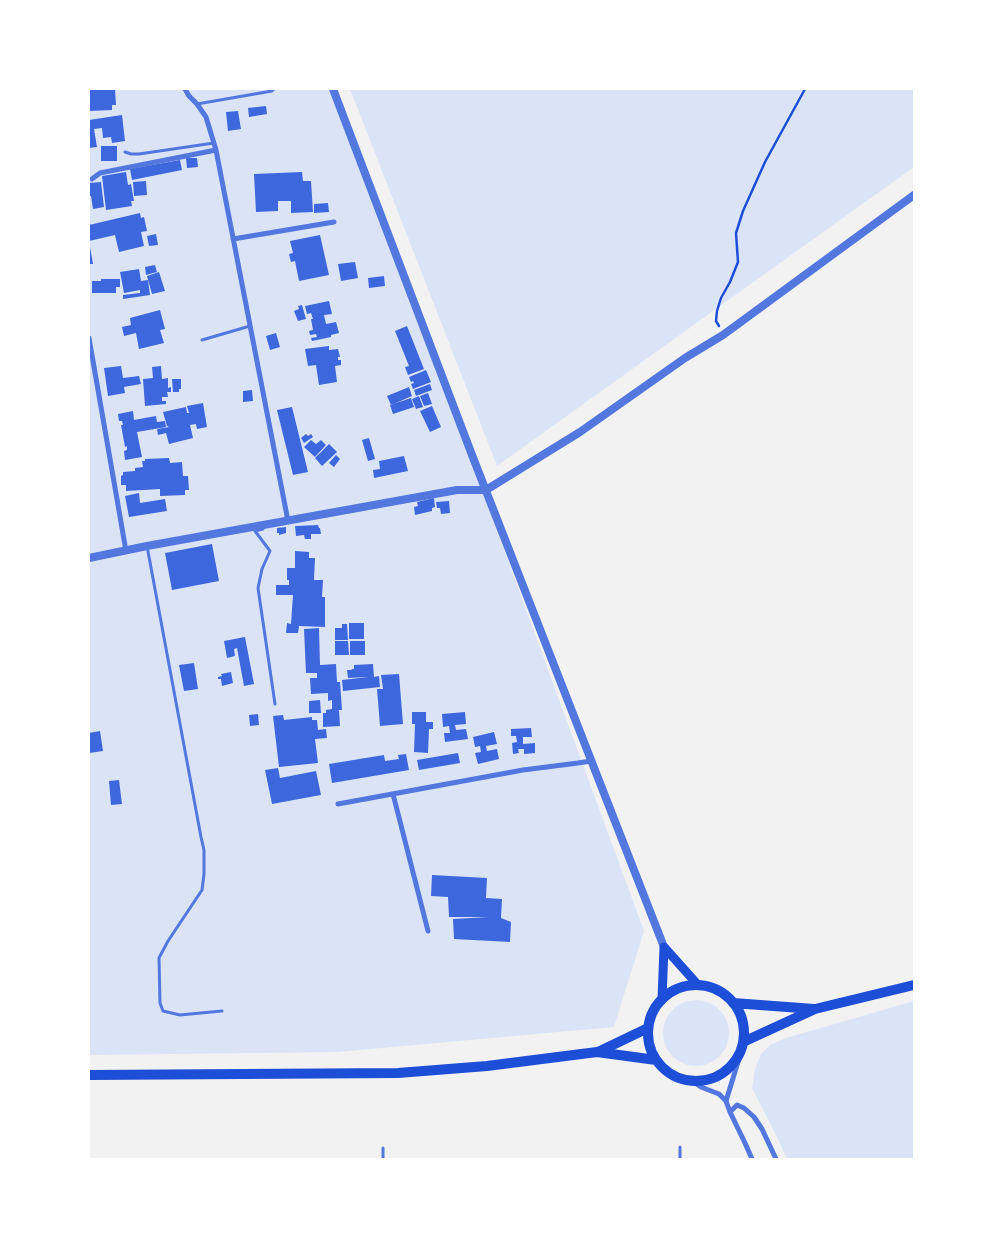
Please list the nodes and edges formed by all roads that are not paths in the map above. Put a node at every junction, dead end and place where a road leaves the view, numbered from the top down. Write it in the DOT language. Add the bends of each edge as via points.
graph roads {
  1 [pos="185,89"];
  2 [pos="274,89"];
  3 [pos="333,89"];
  4 [pos="197,104"];
  5 [pos="214,143"];
  6 [pos="216,150"];
  7 [pos="125,152"];
  8 [pos="92,179"];
  9 [pos="914,195"];
  10 [pos="334,222"];
  11 [pos="233,239"];
  12 [pos="250,326"];
  13 [pos="89,338"];
  14 [pos="202,340"];
  15 [pos="486,490"];
  16 [pos="288,521"];
  17 [pos="146,546"];
  18 [pos="126,551"];
  19 [pos="89,558"];
  20 [pos="275,704"];
  21 [pos="591,760"];
  22 [pos="392,794"];
  23 [pos="338,804"];
  24 [pos="428,931"];
  25 [pos="664,947"];
  26 [pos="698,985"];
  27 [pos="914,986"];
  28 [pos="662,1000"];
  29 [pos="733,1003"];
  30 [pos="815,1009"];
  31 [pos="222,1011"];
  32 [pos="648,1028"];
  33 [pos="742,1045"];
  34 [pos="597,1052"];
  35 [pos="656,1060"];
  36 [pos="89,1076"];
  37 [pos="692,1081"];
  38 [pos="726,1101"];
  39 [pos="730,1112"];
  40 [pos="680,1147"];
  41 [pos="383,1148"];
  42 [pos="383,1159"];
  43 [pos="680,1159"];
  44 [pos="752,1159"];
  45 [pos="776,1159"];
  1 -- 4 [label="street"];
  2 -- 4 [label="lane"];
  3 -- 15 [label="street"];
  4 -- 5 [label="street" via="206,117"];
  5 -- 6 [label="street"];
  5 -- 7 [label="lane" via="139,154"];
  6 -- 8 [label="street" via="117,169 100,173"];
  6 -- 11 [label="street"];
  9 -- 15 [label="street" via="723,336 580,432"];
  10 -- 11 [label="street"];
  11 -- 12 [label="street"];
  12 -- 14 [label="lane"];
  12 -- 16 [label="street"];
  13 -- 18 [label="street"];
  15 -- 16 [label="street" via="456,490"];
  15 -- 21 [label="street"];
  16 -- 17 [label="street"];
  16 -- 20 [label="lane" via="255,531 270,550 258,588"];
  17 -- 18 [label="street"];
  17 -- 31 [label="lane" via="204,850 202,890 159,958 160,1003 163,1011 180,1015"];
  18 -- 19 [label="street"];
  21 -- 22 [label="street"];
  21 -- 25 [label="street"];
  22 -- 23 [label="street"];
  22 -- 24 [label="street"];
  25 -- 26 [label="main road"];
  25 -- 28 [label="main road"];
  26 -- 28 [label="main road" via="682,987"];
  26 -- 29 [label="main road" via="718,990"];
  27 -- 30 [label="main road"];
  28 -- 32 [label="main road" via="654,1009"];
  29 -- 30 [label="main road"];
  29 -- 33 [label="main road" via="743,1021"];
  30 -- 33 [label="main road"];
  32 -- 34 [label="main road"];
  32 -- 35 [label="main road"];
  33 -- 37 [label="main road" via="726,1071 714,1078"];
  33 -- 38 [label="street"];
  34 -- 35 [label="main road"];
  34 -- 36 [label="main road" via="398,1073"];
  35 -- 37 [label="main road" via="674,1075"];
  37 -- 38 [label="street"];
  38 -- 39 [label="street"];
  39 -- 44 [label="street"];
  39 -- 45 [label="street" via="737,1105 754,1117"];
  40 -- 43 [label="lane"];
  41 -- 42 [label="lane"];
}
